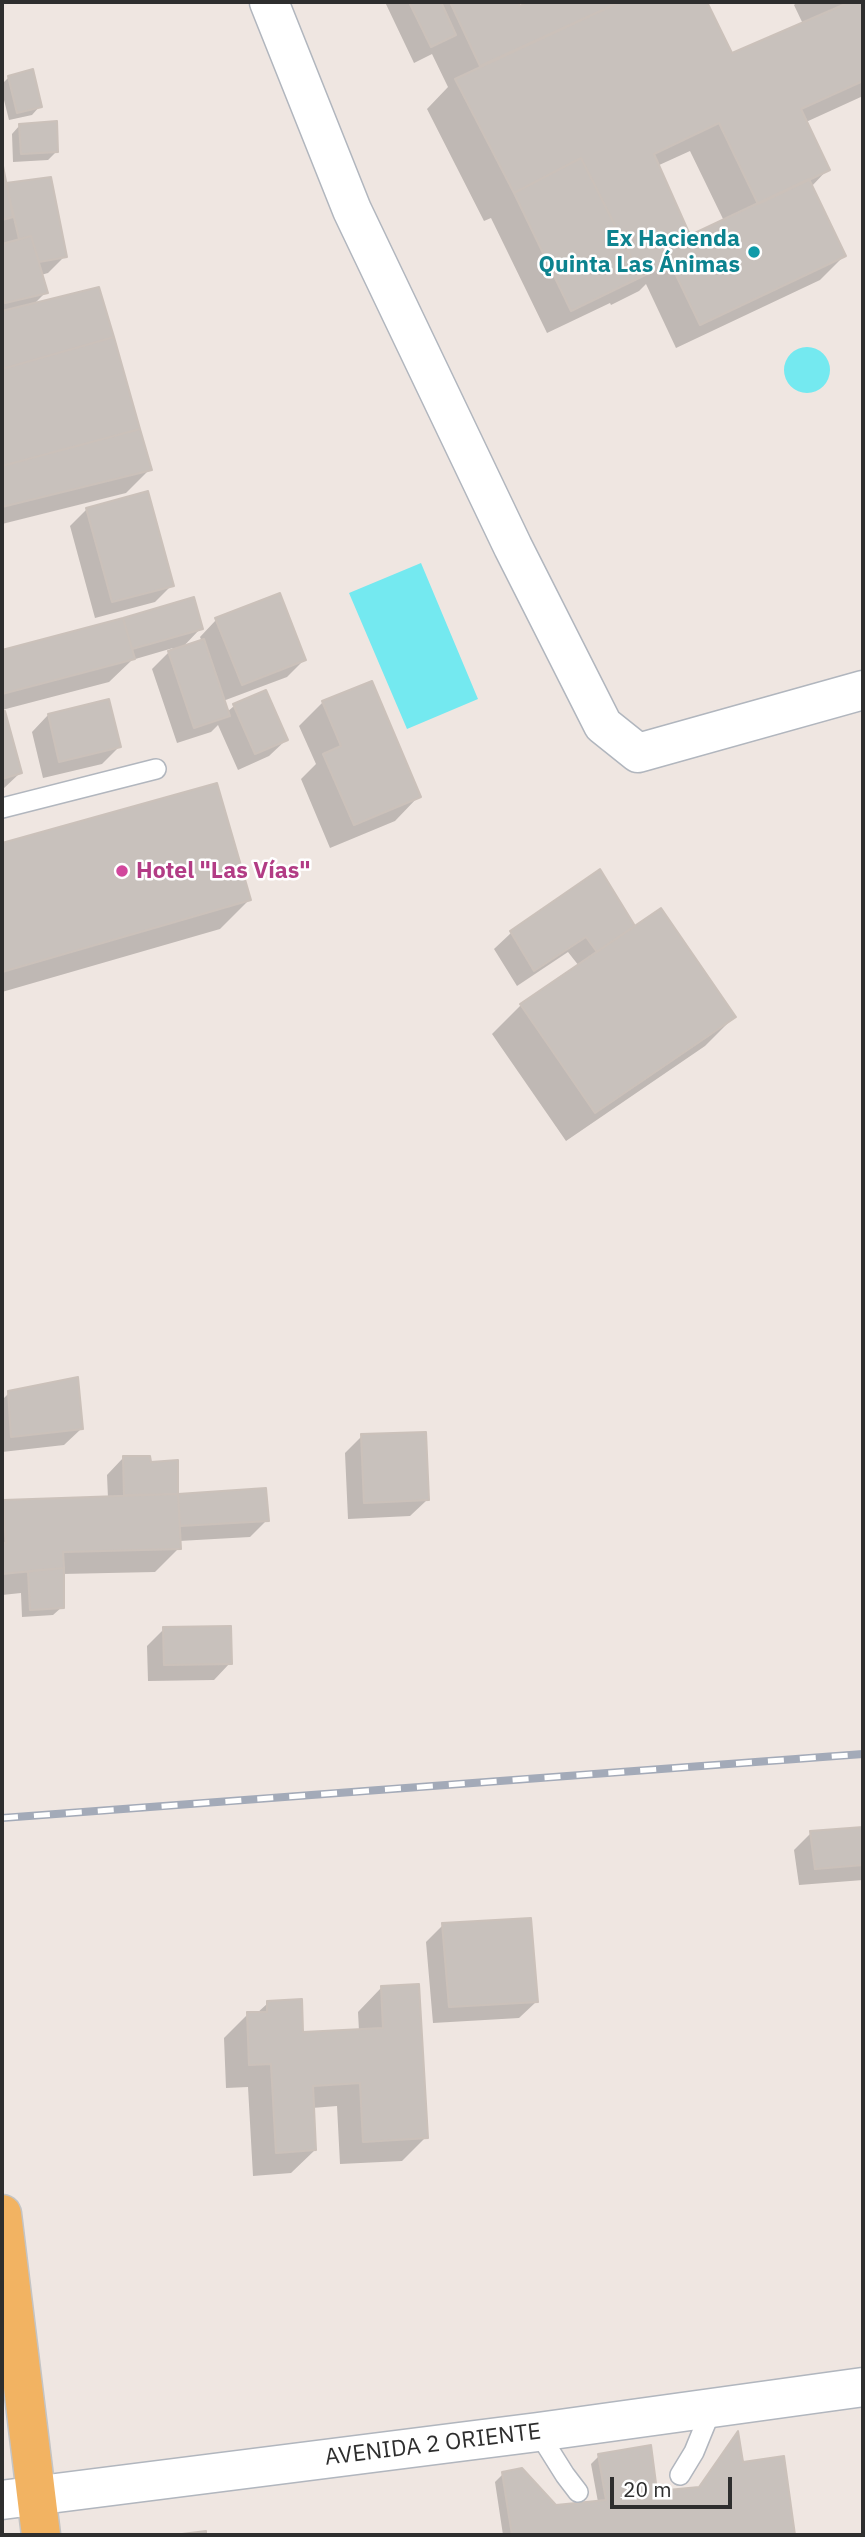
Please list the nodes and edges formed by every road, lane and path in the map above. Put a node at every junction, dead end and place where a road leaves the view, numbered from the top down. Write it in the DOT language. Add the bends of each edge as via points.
graph roads {
  1 [pos="269,2"];
  2 [pos="863,690"];
  3 [pos="156,769"];
  4 [pos="2,808"];
  5 [pos="2,2214"];
  6 [pos="863,2387"];
  7 [pos="712,2408"];
  8 [pos="538,2432"];
  9 [pos="680,2475"];
  10 [pos="578,2492"];
  11 [pos="19,2498"];
  12 [pos="41,2535"];
  1 -- 2 [label="street" via="352,210 603,725 638,753"];
  3 -- 4 [label="lane"];
  5 -- 11 [label="main road"];
  6 -- 7 [label="street, AVENIDA 2 ORIENTE"];
  7 -- 8 [label="street, AVENIDA 2 ORIENTE"];
  7 -- 9 [label="lane"];
  8 -- 10 [label="lane"];
  8 -- 11 [label="street, AVENIDA 2 ORIENTE"];
  11 -- 12 [label="main road"];
}
